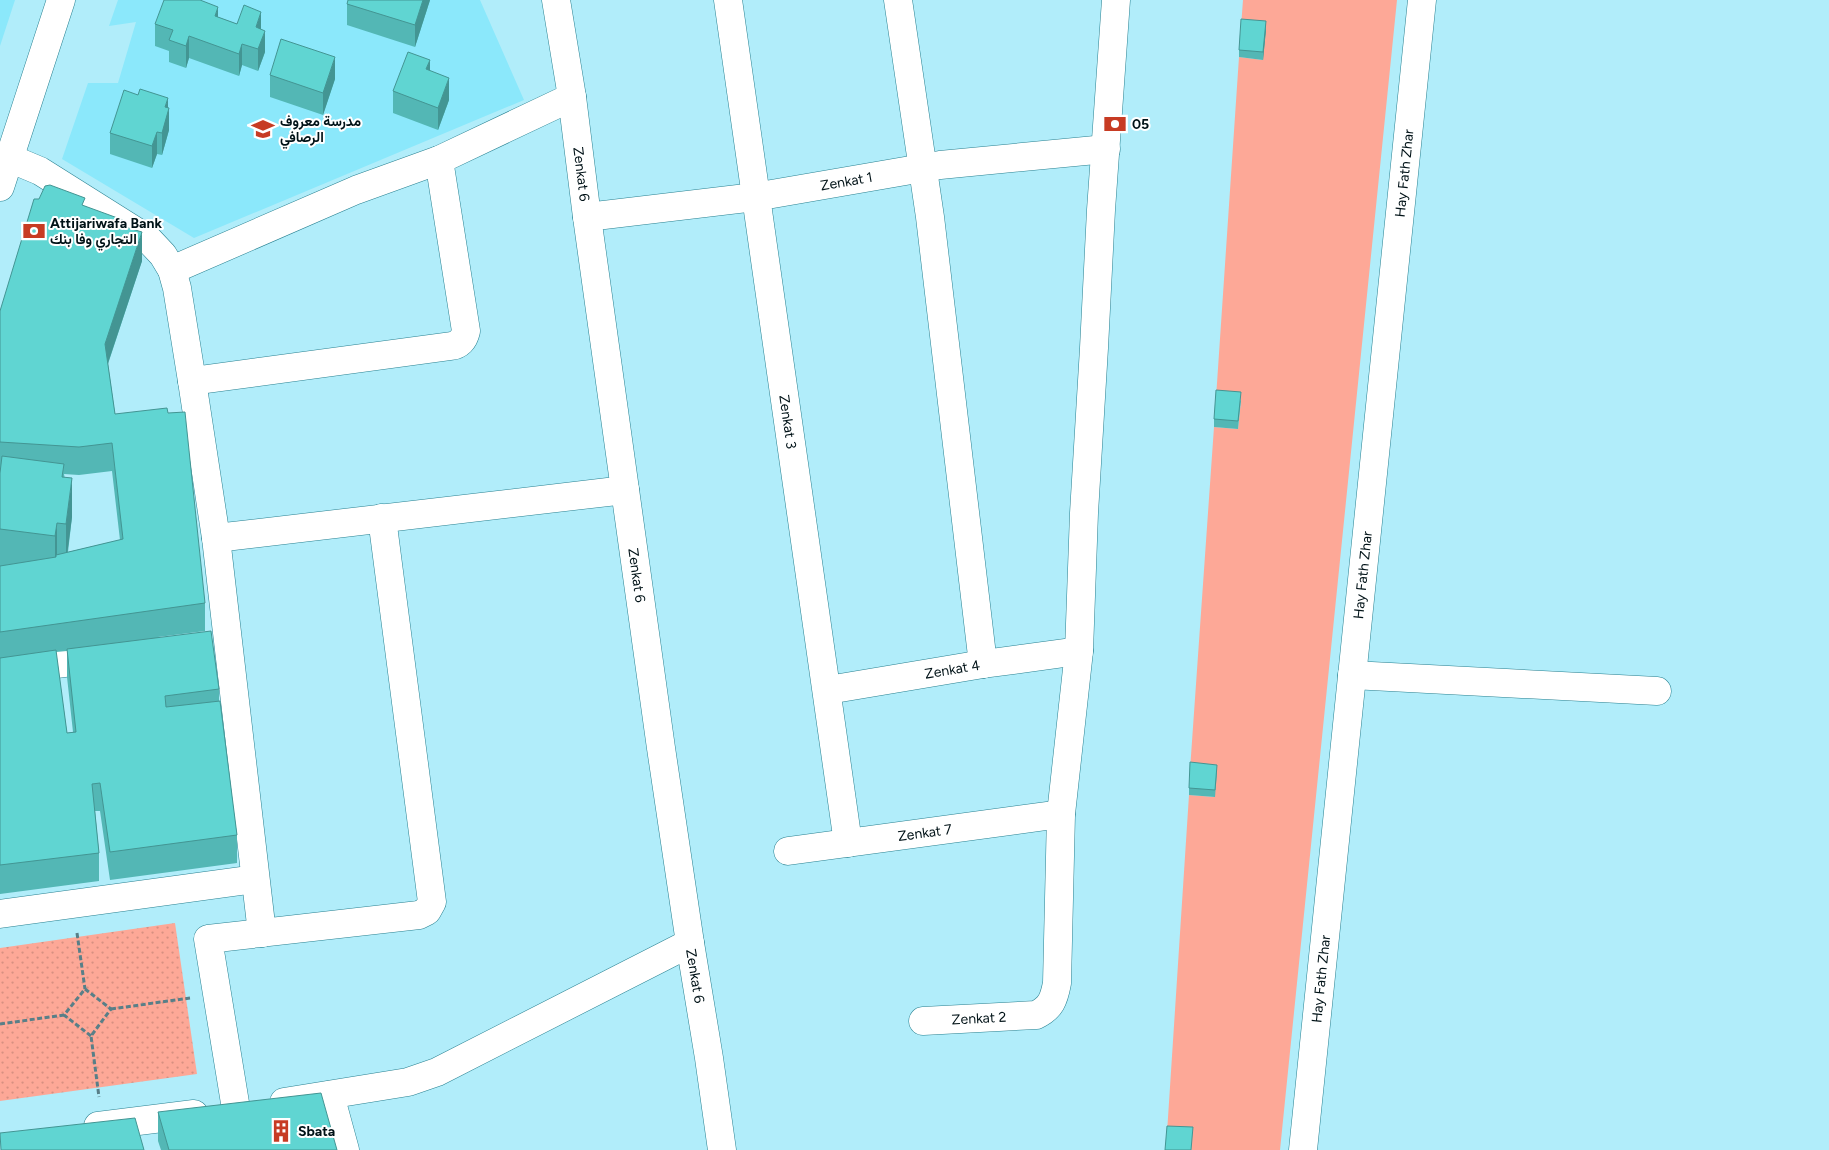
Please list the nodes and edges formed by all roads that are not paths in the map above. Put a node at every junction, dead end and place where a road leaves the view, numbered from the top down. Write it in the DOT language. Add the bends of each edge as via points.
graph roads {
  1 [pos="62,0"];
  2 [pos="556,0"];
  3 [pos="728,0"];
  4 [pos="898,0"];
  5 [pos="1116,0"];
  6 [pos="1422,0"];
  7 [pos="572,97"];
  8 [pos="1106,149"];
  9 [pos="9,158"];
  10 [pos="439,160"];
  11 [pos="922,168"];
  12 [pos="0,187"];
  13 [pos="755,197"];
  14 [pos="587,217"];
  15 [pos="172,270"];
  16 [pos="192,381"];
  17 [pos="625,490"];
  18 [pos="382,518"];
  19 [pos="216,538"];
  20 [pos="1079,651"];
  21 [pos="128,655"];
  22 [pos="983,664"];
  23 [pos="0,671"];
  24 [pos="1352,675"];
  25 [pos="828,690"];
  26 [pos="1658,692"];
  27 [pos="1061,814"];
  28 [pos="848,843"];
  29 [pos="788,851"];
  30 [pos="256,879"];
  31 [pos="0,914"];
  32 [pos="262,933"];
  33 [pos="690,943"];
  34 [pos="923,1022"];
  35 [pos="330,1095"];
  36 [pos="236,1109"];
  37 [pos="75,1129"];
  38 [pos="345,1150"];
  39 [pos="722,1150"];
  40 [pos="1303,1150"];
  1 -- 9 [label="street"];
  2 -- 7 [label="street, Zenkat 6"];
  3 -- 13 [label="street, Zenkat 3"];
  4 -- 11 [label="street"];
  5 -- 8 [label="street"];
  6 -- 24 [label="street, Hay Fath Zhar"];
  7 -- 10 [label="street"];
  7 -- 14 [label="street, Zenkat 6"];
  8 -- 11 [label="street, Zenkat 1"];
  8 -- 20 [label="street"];
  9 -- 12 [label="street"];
  9 -- 15 [label="street" via="40,171 148,239"];
  10 -- 15 [label="street" via="356,190"];
  10 -- 16 [label="street" via="466,331 460,343"];
  11 -- 13 [label="street, Zenkat 1"];
  11 -- 22 [label="street"];
  13 -- 14 [label="street, Zenkat 1"];
  13 -- 25 [label="street, Zenkat 3"];
  14 -- 17 [label="street, Zenkat 6"];
  15 -- 16 [label="street"];
  16 -- 19 [label="street"];
  17 -- 18 [label="street"];
  17 -- 33 [label="street, Zenkat 6"];
  18 -- 19 [label="street"];
  18 -- 32 [label="street" via="432,902 419,915"];
  19 -- 30 [label="street" via="217,644"];
  20 -- 22 [label="street, Zenkat 4"];
  20 -- 27 [label="street"];
  21 -- 23 [label="street"];
  22 -- 25 [label="street, Zenkat 4"];
  24 -- 26 [label="street"];
  24 -- 40 [label="street, Hay Fath Zhar"];
  25 -- 28 [label="street, Zenkat 3"];
  27 -- 28 [label="street, Zenkat 7"];
  27 -- 34 [label="street, Zenkat 2" via="1057,983 1050,1006 1036,1015"];
  28 -- 29 [label="street, Zenkat 7"];
  30 -- 31 [label="street"];
  30 -- 32 [label="street"];
  32 -- 36 [label="street" via="208,939"];
  33 -- 35 [label="street" via="438,1072 408,1082"];
  33 -- 39 [label="street, Zenkat 6"];
  35 -- 36 [label="street"];
  35 -- 38 [label="street"];
  36 -- 37 [label="street"];
}
